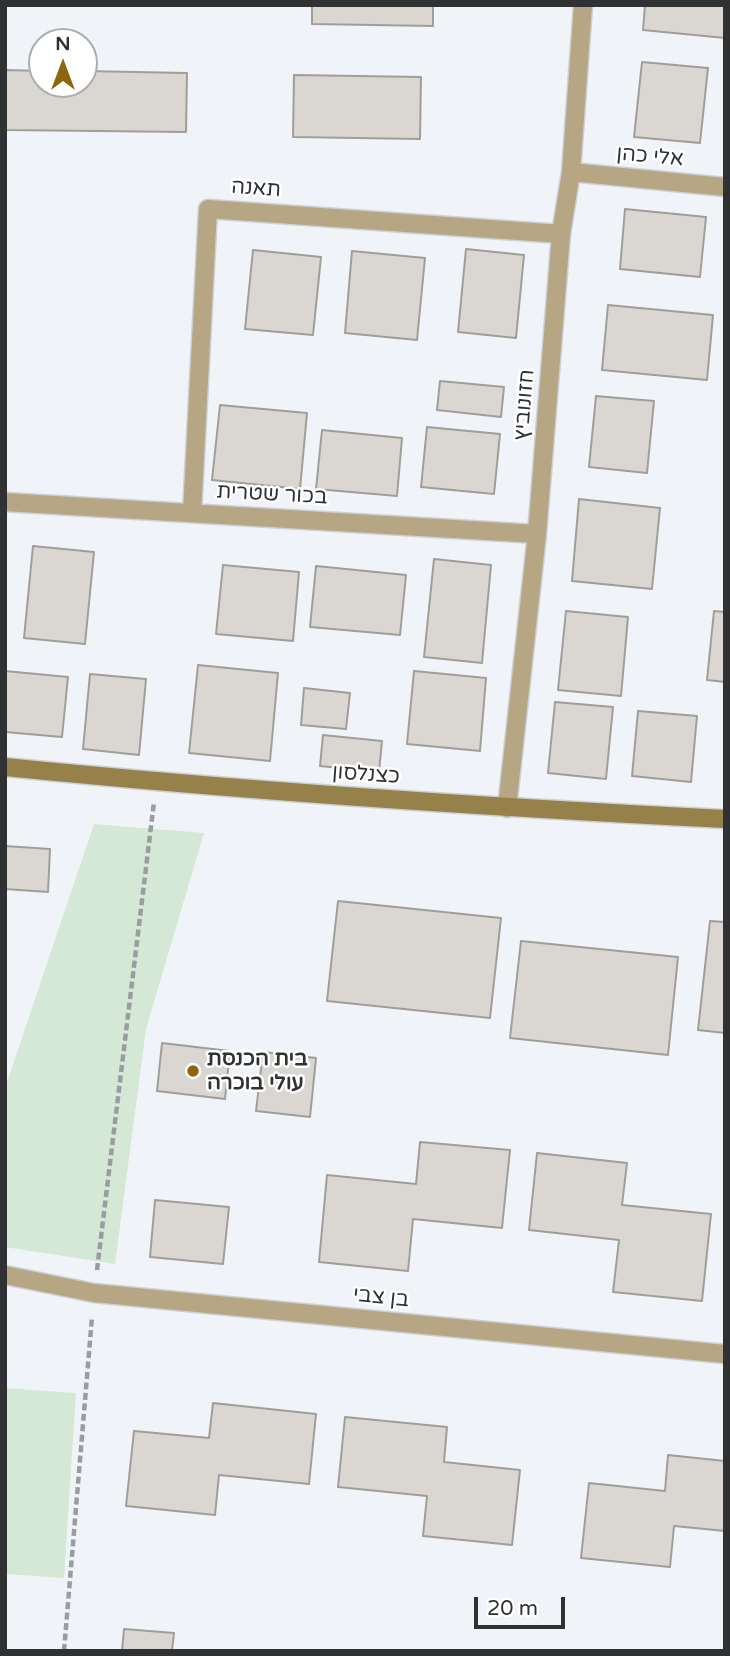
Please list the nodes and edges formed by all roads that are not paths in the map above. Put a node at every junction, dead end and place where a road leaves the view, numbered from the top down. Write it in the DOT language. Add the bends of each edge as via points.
graph roads {
  1 [pos="583,5"];
  2 [pos="571,172"];
  3 [pos="725,187"];
  4 [pos="561,234"];
  5 [pos="5,502"];
  6 [pos="192,513"];
  7 [pos="537,534"];
  8 [pos="5,767"];
  9 [pos="507,808"];
  10 [pos="725,819"];
  11 [pos="5,1275"];
  12 [pos="725,1354"];
  1 -- 2 [label="street, חזונוביץ"];
  2 -- 3 [label="street, אלי כהן"];
  2 -- 4 [label="street, חזונוביץ"];
  4 -- 6 [label="street, תאנה" via="208,209"];
  4 -- 7 [label="street, חזונוביץ"];
  5 -- 6 [label="street, בכור שטרית"];
  6 -- 7 [label="street, בכור שטרית"];
  7 -- 9 [label="street, חזונוביץ"];
  8 -- 9 [label="street, כצנלסון"];
  9 -- 10 [label="street, כצנלסון"];
  11 -- 12 [label="street, בן צבי" via="94,1293"];
}
